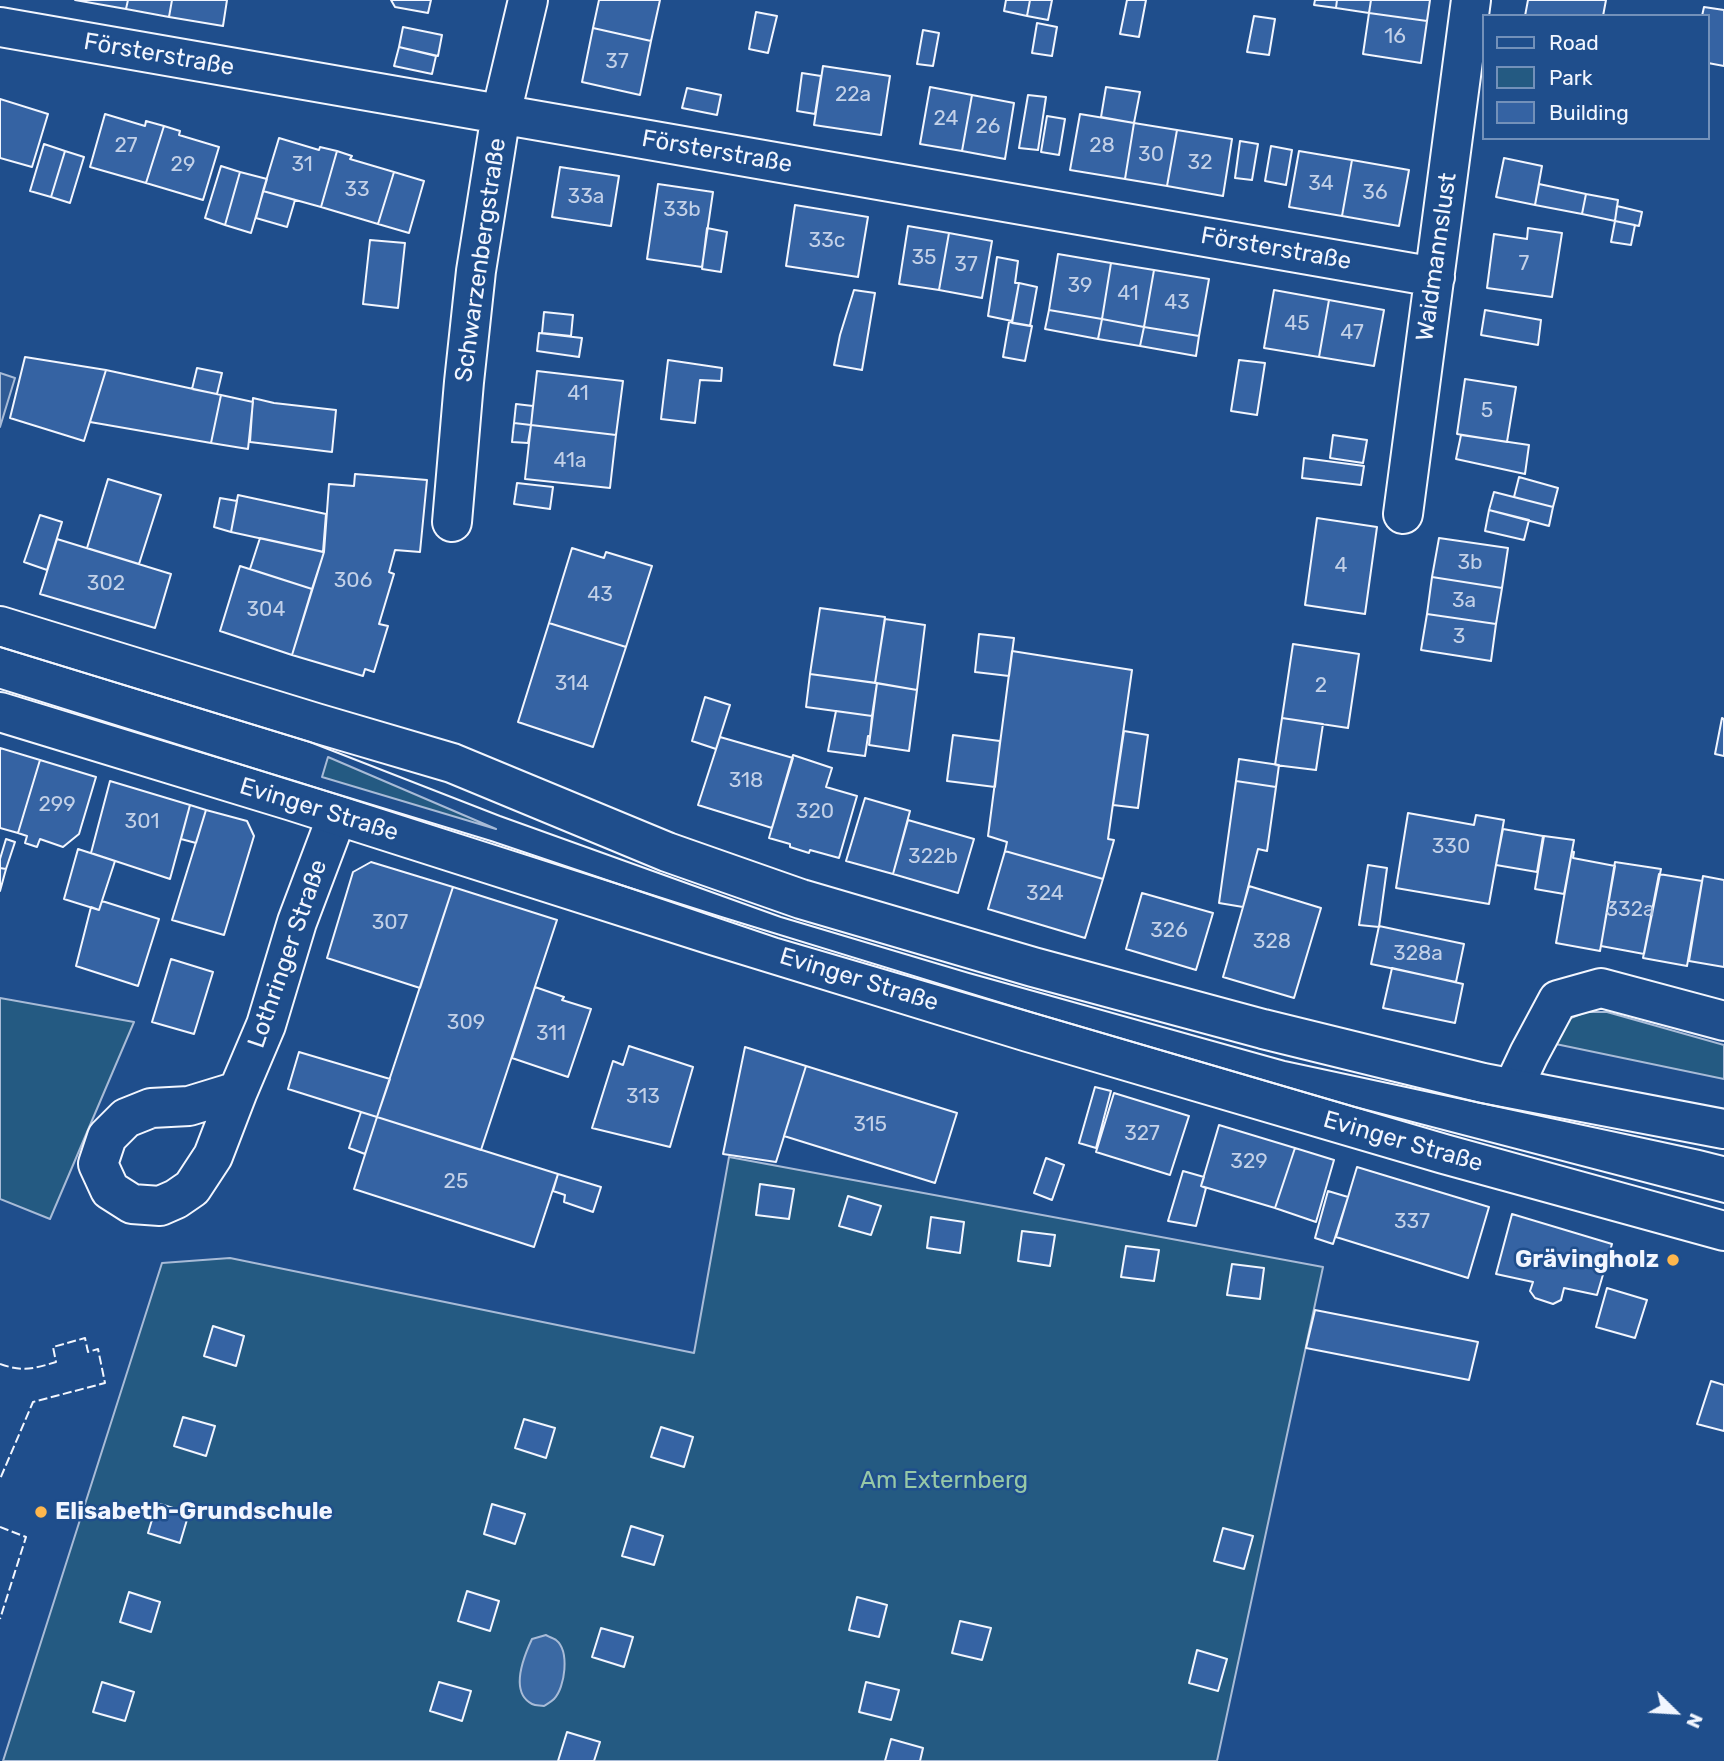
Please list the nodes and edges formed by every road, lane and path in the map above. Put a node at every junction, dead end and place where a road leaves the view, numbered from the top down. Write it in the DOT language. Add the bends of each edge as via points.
graph roads {
  1 [pos="528,0"];
  2 [pos="1471,0"];
  3 [pos="0,27"];
  4 [pos="501,114"];
  5 [pos="1435,277"];
  6 [pos="1403,514"];
  7 [pos="452,522"];
  8 [pos="0,626"];
  9 [pos="0,712"];
  10 [pos="337,816"];
  11 [pos="1724,1021"];
  12 [pos="1513,1088"];
  13 [pos="238,1091"];
  14 [pos="1724,1129"];
  15 [pos="1724,1230"];
  1 -- 4 [label="main road, Schwarzenbergstraße"];
  2 -- 5 [label="main road, Waidmannslust"];
  3 -- 4 [label="main road, Försterstraße"];
  4 -- 5 [label="main road, Försterstraße"];
  4 -- 7 [label="main road, Schwarzenbergstraße" via="476,271"];
  5 -- 6 [label="main road, Waidmannslust"];
  8 -- 12 [label="main road" via="452,763 667,852 801,899 1090,983"];
  9 -- 10 [label="main road, Evinger Straße"];
  10 -- 13 [label="main road, Lothringer Straße" via="297,922 266,1025"];
  10 -- 15 [label="main road, Evinger Straße" via="1028,1032 1444,1154"];
  11 -- 12 [label="main road" via="1601,988 1558,1000"];
  12 -- 14 [label="main road"];
}
